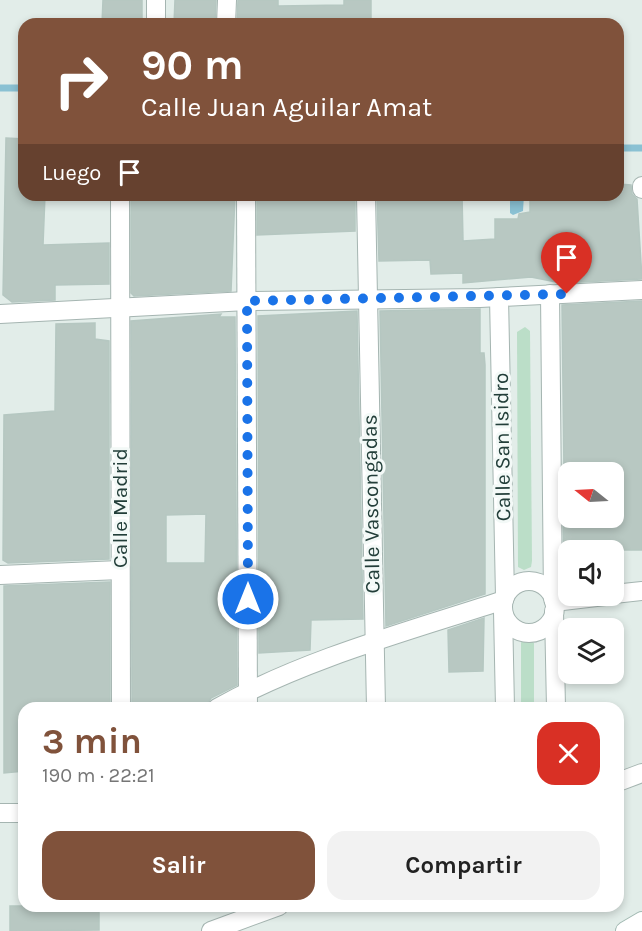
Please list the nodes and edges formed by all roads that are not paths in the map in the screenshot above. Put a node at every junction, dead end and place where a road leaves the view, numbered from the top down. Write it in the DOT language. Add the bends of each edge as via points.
graph roads {
  1 [pos="156,0"];
  2 [pos="227,0"];
  3 [pos="156,18"];
  4 [pos="226,18"];
  5 [pos="120,201"];
  6 [pos="246,201"];
  7 [pos="366,201"];
  8 [pos="642,290"];
  9 [pos="550,294"];
  10 [pos="499,297"];
  11 [pos="247,301"];
  12 [pos="366,301"];
  13 [pos="119,308"];
  14 [pos="0,314"];
  15 [pos="120,570"];
  16 [pos="0,575"];
  17 [pos="642,591"];
  18 [pos="624,593"];
  19 [pos="504,602"];
  20 [pos="558,603"];
  21 [pos="554,604"];
  22 [pos="374,642"];
  23 [pos="248,699"];
  24 [pos="121,702"];
  25 [pos="376,702"];
  26 [pos="505,702"];
  27 [pos="556,702"];
  28 [pos="642,773"];
  29 [pos="624,780"];
  30 [pos="0,813"];
  31 [pos="18,813"];
  32 [pos="263,912"];
  33 [pos="642,921"];
  34 [pos="211,931"];
  35 [pos="625,931"];
  1 -- 3 [label="street"];
  2 -- 4 [label="street"];
  5 -- 13 [label="street, Calle Madrid"];
  6 -- 11 [label="street"];
  7 -- 12 [label="street, Calle Vascongadas"];
  8 -- 9 [label="street"];
  9 -- 10 [label="street"];
  9 -- 21 [label="street"];
  10 -- 12 [label="street"];
  10 -- 19 [label="street, Calle San Isidro"];
  11 -- 12 [label="street"];
  11 -- 13 [label="street"];
  11 -- 23 [label="street"];
  12 -- 22 [label="street, Calle Vascongadas"];
  13 -- 14 [label="street"];
  13 -- 15 [label="street, Calle Madrid"];
  15 -- 16 [label="street"];
  15 -- 24 [label="street, Calle Madrid"];
  17 -- 18 [label="street"];
  19 -- 21 [label="street" via="515,585 530,581 544,586"];
  19 -- 21 [label="street" via="510,625 525,632 547,625"];
  19 -- 22 [label="street"];
  19 -- 26 [label="street, Calle San Isidro"];
  20 -- 21 [label="street"];
  21 -- 27 [label="street"];
  22 -- 23 [label="street"];
  22 -- 25 [label="street, Calle Vascongadas"];
  28 -- 29 [label="street"];
  30 -- 31 [label="street"];
  32 -- 34 [label="street"];
  33 -- 35 [label="street"];
}
